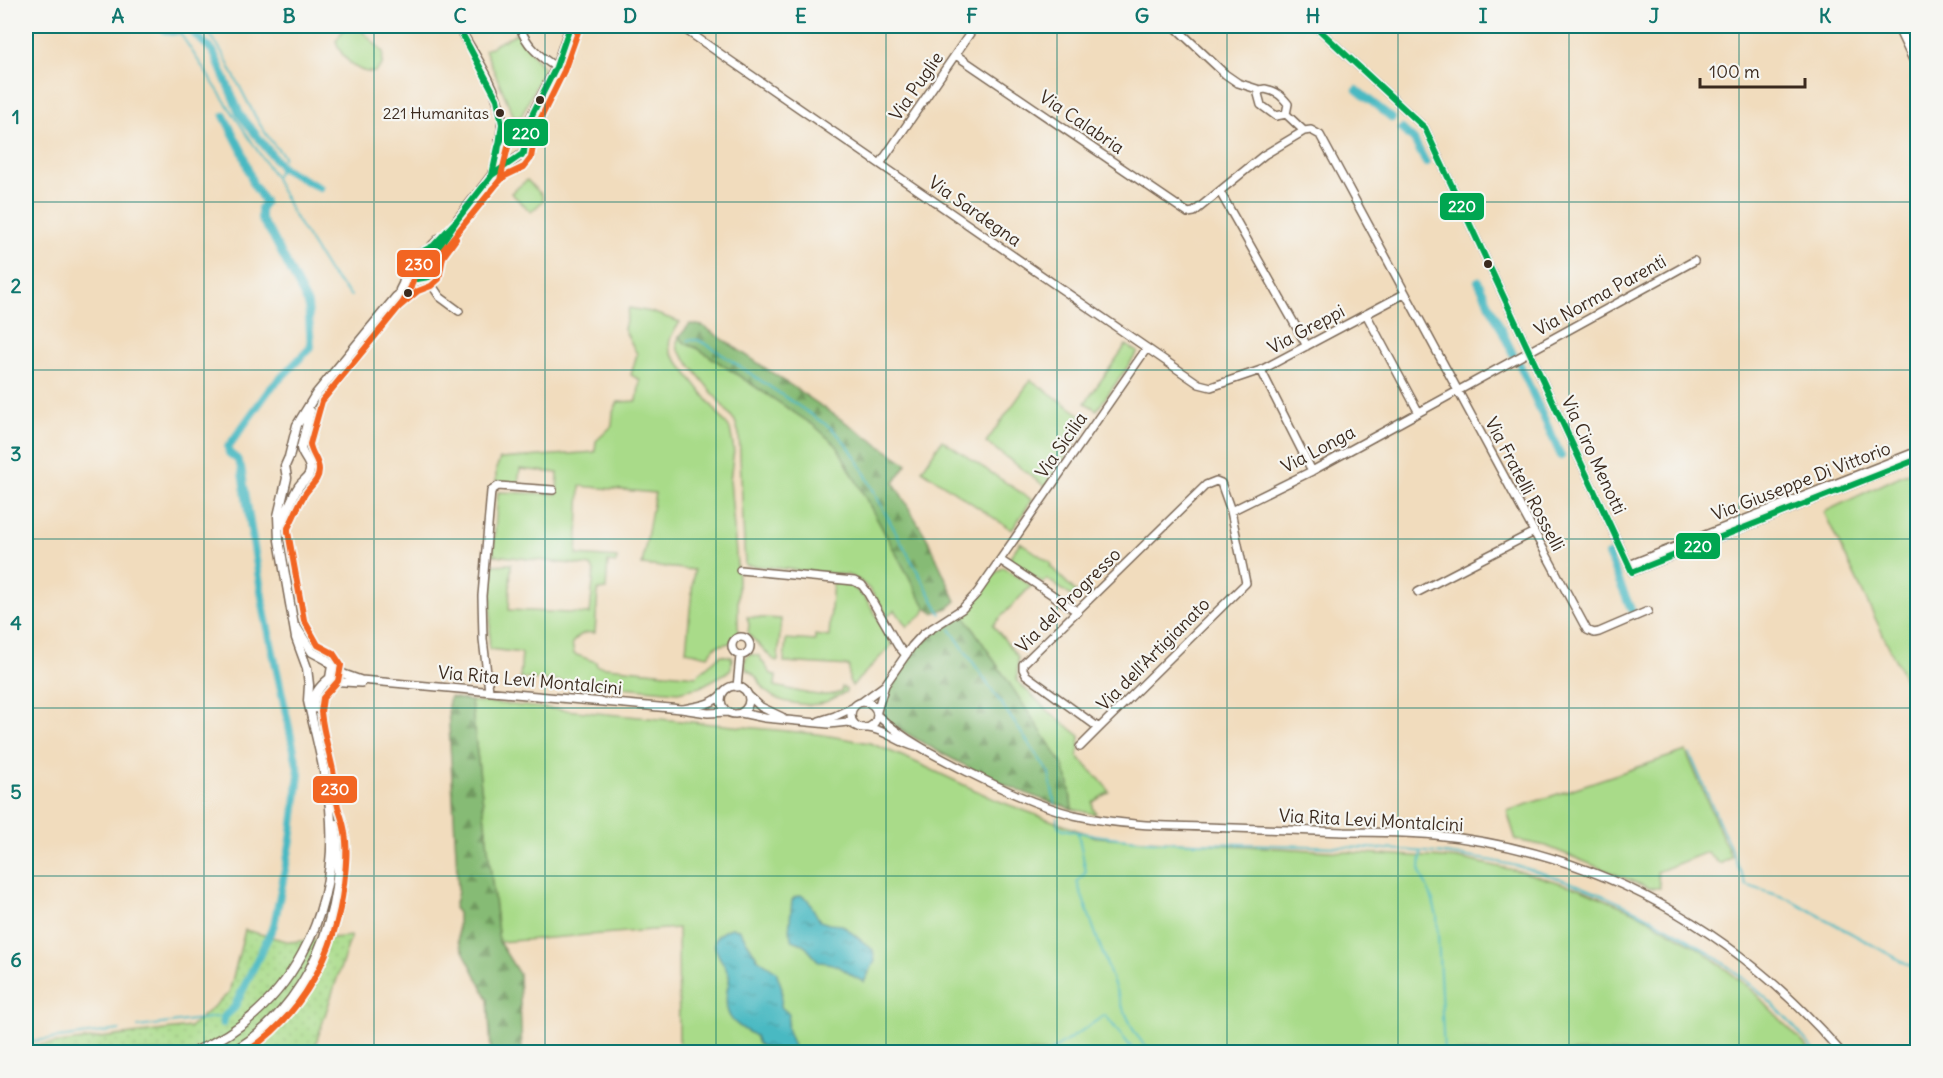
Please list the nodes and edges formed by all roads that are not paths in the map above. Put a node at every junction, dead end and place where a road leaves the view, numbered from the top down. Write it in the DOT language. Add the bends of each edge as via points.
graph roads {
  1 [pos="458,26"];
  2 [pos="520,26"];
  3 [pos="570,26"];
  4 [pos="680,26"];
  5 [pos="975,26"];
  6 [pos="1174,26"];
  7 [pos="1315,26"];
  8 [pos="1898,26"];
  9 [pos="956,55"];
  10 [pos="556,67"];
  11 [pos="1917,68"];
  12 [pos="1260,90"];
  13 [pos="1286,114"];
  14 [pos="502,116"];
  15 [pos="527,125"];
  16 [pos="1304,131"];
  17 [pos="514,133"];
  18 [pos="526,144"];
  19 [pos="499,145"];
  20 [pos="514,160"];
  21 [pos="880,164"];
  22 [pos="492,175"];
  23 [pos="1220,192"];
  24 [pos="457,220"];
  25 [pos="421,253"];
  26 [pos="433,261"];
  27 [pos="1694,261"];
  28 [pos="408,269"];
  29 [pos="424,279"];
  30 [pos="1404,294"];
  31 [pos="396,297"];
  32 [pos="459,311"];
  33 [pos="1366,314"];
  34 [pos="1306,346"];
  35 [pos="1147,348"];
  36 [pos="1529,351"];
  37 [pos="1261,370"];
  38 [pos="1458,391"];
  39 [pos="314,397"];
  40 [pos="1418,411"];
  41 [pos="1917,451"];
  42 [pos="1917,459"];
  43 [pos="306,460"];
  44 [pos="286,462"];
  45 [pos="1312,471"];
  46 [pos="287,478"];
  47 [pos="302,482"];
  48 [pos="552,490"];
  49 [pos="1811,497"];
  50 [pos="1231,511"];
  51 [pos="279,526"];
  52 [pos="1534,532"];
  53 [pos="1000,560"];
  54 [pos="1629,565"];
  55 [pos="740,570"];
  56 [pos="1632,572"];
  57 [pos="1418,592"];
  58 [pos="1648,611"];
  59 [pos="1078,612"];
  60 [pos="295,624"];
  61 [pos="906,655"];
  62 [pos="740,656"];
  63 [pos="323,658"];
  64 [pos="332,666"];
  65 [pos="308,673"];
  66 [pos="376,681"];
  67 [pos="325,682"];
  68 [pos="885,685"];
  69 [pos="737,687"];
  70 [pos="489,691"];
  71 [pos="724,692"];
  72 [pos="747,694"];
  73 [pos="863,701"];
  74 [pos="852,708"];
  75 [pos="681,709"];
  76 [pos="728,712"];
  77 [pos="741,713"];
  78 [pos="877,713"];
  79 [pos="313,718"];
  80 [pos="787,719"];
  81 [pos="817,722"];
  82 [pos="858,727"];
  83 [pos="866,728"];
  84 [pos="1099,728"];
  85 [pos="1080,747"];
  86 [pos="921,748"];
  87 [pos="330,808"];
  88 [pos="194,1053"];
  89 [pos="231,1053"];
  90 [pos="1841,1053"];
  1 -- 14 [label="street"];
  2 -- 10 [label="street" via="543,59"];
  3 -- 10 [label="street"];
  4 -- 21 [label="street, Via Sardegna"];
  5 -- 9 [label="street, Via Puglie"];
  6 -- 12 [label="street" via="1225,74"];
  7 -- 36 [label="street, Via Ciro Menotti" via="1425,128"];
  8 -- 11 [label="main road"];
  9 -- 21 [label="street, Via Puglie"];
  9 -- 23 [label="street, Via Calabria" via="1191,213"];
  10 -- 15 [label="street"];
  12 -- 13 [label="street" via="1280,95 1288,104"];
  12 -- 13 [label="street" via="1258,99 1265,110 1276,116"];
  13 -- 16 [label="street, Via Fratelli Rosselli"];
  14 -- 17 [label="street"];
  14 -- 19 [label="street"];
  15 -- 17 [label="street"];
  15 -- 18 [label="street"];
  16 -- 23 [label="street" via="1264,155"];
  16 -- 30 [label="street, Via Fratelli Rosselli" via="1320,135"];
  17 -- 18 [label="street"];
  17 -- 19 [label="street" via="502,136"];
  18 -- 20 [label="street" via="524,153"];
  19 -- 20 [label="street" via="504,158"];
  19 -- 22 [label="street"];
  20 -- 22 [label="street"];
  21 -- 35 [label="street, Via Sardegna"];
  22 -- 24 [label="street"];
  23 -- 34 [label="street"];
  24 -- 25 [label="street"];
  24 -- 26 [label="street"];
  25 -- 26 [label="street"];
  25 -- 28 [label="street" via="410,258"];
  26 -- 29 [label="street" via="434,270"];
  27 -- 36 [label="street, Via Norma Parenti"];
  28 -- 29 [label="street" via="412,277"];
  28 -- 31 [label="street"];
  29 -- 31 [label="street"];
  29 -- 32 [label="street"];
  30 -- 33 [label="street, Via Greppi"];
  30 -- 38 [label="street, Via Fratelli Rosselli"];
  31 -- 39 [label="street"];
  33 -- 34 [label="street, Via Greppi"];
  33 -- 40 [label="street"];
  34 -- 37 [label="street, Via Greppi"];
  35 -- 37 [label="street, Via Sardegna" via="1199,384 1211,387"];
  35 -- 53 [label="street, Via Sicilia"];
  36 -- 38 [label="street, Via Norma Parenti"];
  36 -- 54 [label="street, Via Ciro Menotti"];
  37 -- 45 [label="street"];
  38 -- 40 [label="street, Via Norma Parenti"];
  38 -- 52 [label="street, Via Fratelli Rosselli"];
  39 -- 43 [label="street" via="301,443"];
  39 -- 44 [label="street" via="297,425"];
  40 -- 45 [label="street, Via Longa"];
  41 -- 49 [label="street, Via Giuseppe Di Vittorio"];
  42 -- 49 [label="street, Via Giuseppe Di Vittorio"];
  43 -- 44 [label="street" via="298,457"];
  43 -- 47 [label="street" via="310,472"];
  44 -- 46 [label="street"];
  45 -- 50 [label="street, Via Longa"];
  46 -- 47 [label="street"];
  46 -- 51 [label="street"];
  47 -- 51 [label="street"];
  48 -- 70 [label="street" via="498,486 491,491 482,596"];
  49 -- 54 [label="street, Via Giuseppe Di Vittorio"];
  49 -- 56 [label="street, Via Giuseppe Di Vittorio"];
  50 -- 59 [label="street, Via del Progresso" via="1221,483 1206,485"];
  50 -- 84 [label="street, Via dell'Artigianato" via="1246,583"];
  51 -- 60 [label="street"];
  52 -- 57 [label="street"];
  52 -- 58 [label="street, Via Fratelli Rosselli" via="1590,632 1599,632"];
  53 -- 59 [label="street"];
  53 -- 61 [label="street, Via Sicilia" via="970,602 923,634"];
  54 -- 56 [label="street, Via Ciro Menotti"];
  55 -- 61 [label="street" via="862,585"];
  59 -- 84 [label="street, Via del Progresso" via="1028,659 1023,669"];
  60 -- 63 [label="street" via="309,648"];
  60 -- 65 [label="street" via="299,651"];
  61 -- 68 [label="street, Via Sicilia"];
  62 -- 69 [label="street"];
  63 -- 64 [label="street"];
  63 -- 65 [label="street" via="315,658"];
  64 -- 66 [label="street, Via Rita Levi Montalcini" via="350,677"];
  64 -- 67 [label="street" via="332,675"];
  65 -- 67 [label="street" via="315,682"];
  65 -- 79 [label="street" via="308,701"];
  66 -- 67 [label="street, Via Rita Levi Montalcini"];
  66 -- 70 [label="street, Via Rita Levi Montalcini"];
  67 -- 79 [label="street" via="313,701"];
  68 -- 73 [label="street"];
  68 -- 78 [label="street"];
  69 -- 71 [label="street, Via Rita Levi Montalcini"];
  69 -- 72 [label="street, Via Rita Levi Montalcini"];
  70 -- 75 [label="street, Via Rita Levi Montalcini"];
  71 -- 75 [label="street, Via Rita Levi Montalcini" via="718,699"];
  71 -- 76 [label="street" via="721,700"];
  72 -- 77 [label="street" via="749,703"];
  72 -- 80 [label="street, Via Rita Levi Montalcini" via="761,707"];
  73 -- 74 [label="street, Via Rita Levi Montalcini"];
  73 -- 78 [label="street, Via Rita Levi Montalcini" via="872,704"];
  74 -- 81 [label="street, Via Rita Levi Montalcini"];
  74 -- 82 [label="street" via="850,716"];
  75 -- 76 [label="street, Via Rita Levi Montalcini"];
  76 -- 77 [label="street, Via Rita Levi Montalcini"];
  77 -- 80 [label="street, Via Rita Levi Montalcini"];
  78 -- 83 [label="street" via="874,723"];
  78 -- 86 [label="street, Via Rita Levi Montalcini" via="888,726"];
  79 -- 87 [label="street"];
  80 -- 81 [label="street, Via Rita Levi Montalcini"];
  81 -- 82 [label="street, Via Rita Levi Montalcini" via="848,722"];
  82 -- 83 [label="street, Via Rita Levi Montalcini"];
  83 -- 86 [label="street, Via Rita Levi Montalcini"];
  84 -- 85 [label="street, Via dell'Artigianato"];
  86 -- 90 [label="street, Via Rita Levi Montalcini" via="1026,800 1115,822 1435,835 1505,846 1560,861 1640,893 1706,930 1784,992"];
  87 -- 88 [label="street" via="326,889 318,919 299,961 269,1000 242,1026"];
  87 -- 89 [label="street" via="336,833 337,879 333,907 313,963 287,1004 253,1038"];
}
